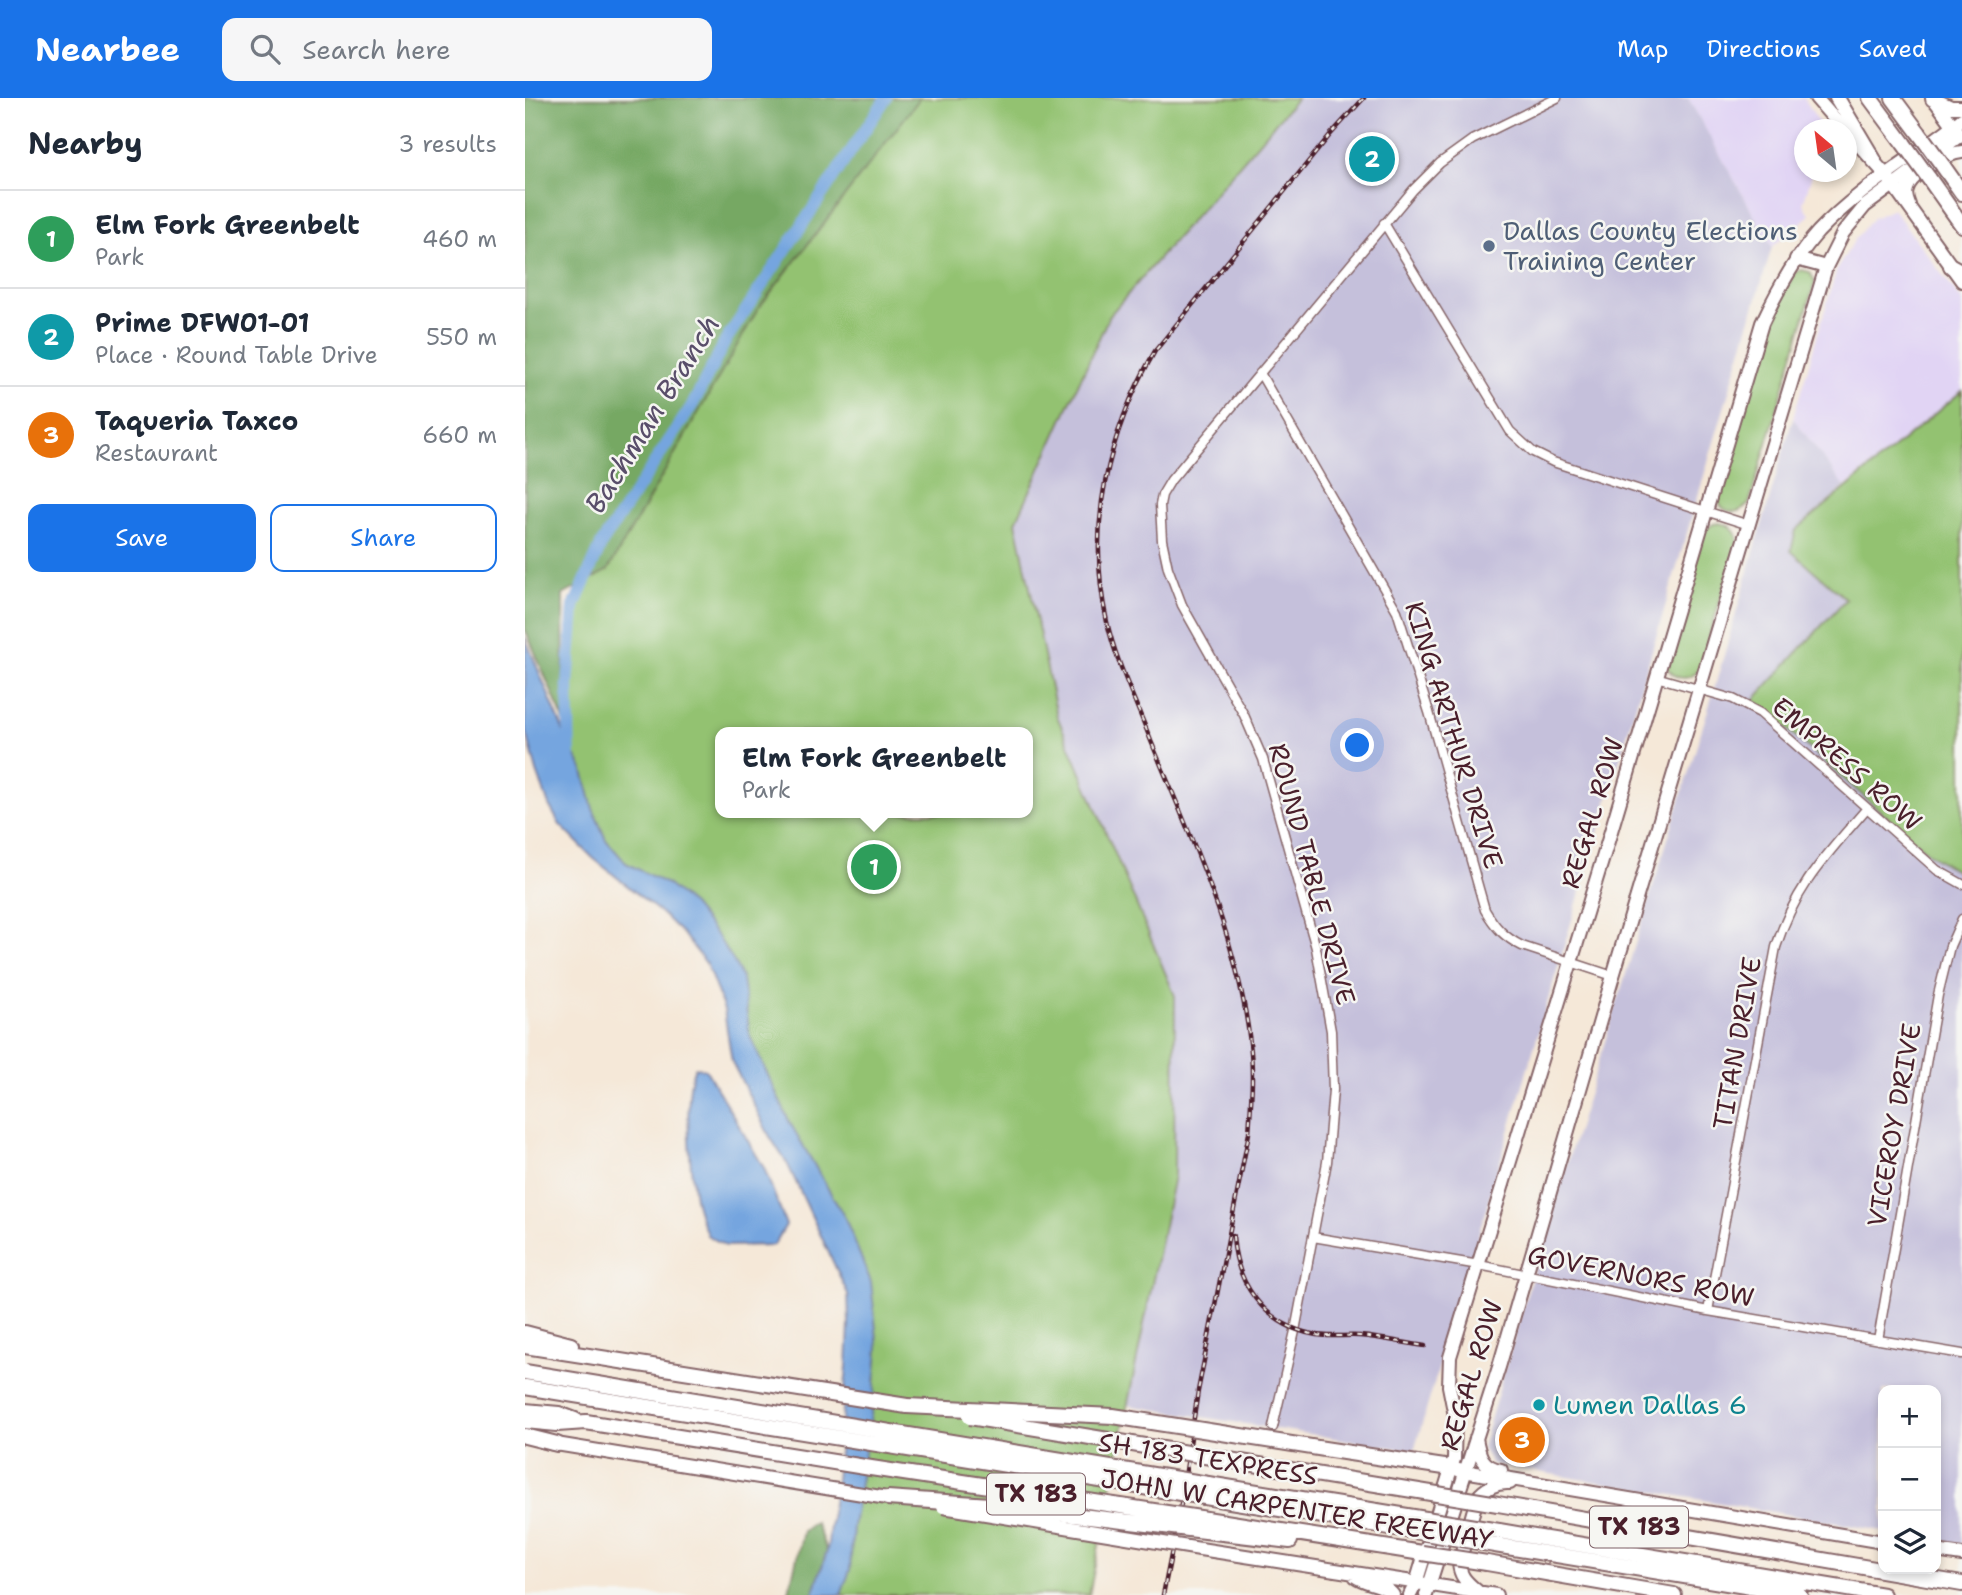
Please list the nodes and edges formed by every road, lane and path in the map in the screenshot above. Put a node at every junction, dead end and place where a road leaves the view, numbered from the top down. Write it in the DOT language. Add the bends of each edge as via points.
graph roads {
  1 [pos="1557,98"];
  2 [pos="1816,98"];
  3 [pos="1837,98"];
  4 [pos="1870,98"];
  5 [pos="1893,98"];
  6 [pos="1933,98"];
  7 [pos="1962,107"];
  8 [pos="1834,119"];
  9 [pos="1960,131"];
  10 [pos="1857,143"];
  11 [pos="1962,152"];
  12 [pos="1874,160"];
  13 [pos="1889,179"];
  14 [pos="1962,193"];
  15 [pos="1909,206"];
  16 [pos="1853,218"];
  17 [pos="1384,223"];
  18 [pos="1962,225"];
  19 [pos="1796,259"];
  20 [pos="1826,267"];
  21 [pos="1956,269"];
  22 [pos="1962,281"];
  23 [pos="1260,373"];
  24 [pos="1706,511"];
  25 [pos="1749,524"];
  26 [pos="1656,677"];
  27 [pos="1700,689"];
  28 [pos="1867,808"];
  29 [pos="1962,884"];
  30 [pos="1962,919"];
  31 [pos="1570,962"];
  32 [pos="1613,976"];
  33 [pos="1313,1237"];
  34 [pos="1479,1265"];
  35 [pos="1526,1276"];
  36 [pos="1708,1311"];
  37 [pos="525,1333"];
  38 [pos="1878,1340"];
  39 [pos="525,1346"];
  40 [pos="1962,1354"];
  41 [pos="636,1362"];
  42 [pos="525,1372"];
  43 [pos="525,1387"];
  44 [pos="907,1406"];
  45 [pos="525,1411"];
  46 [pos="1455,1416"];
  47 [pos="525,1421"];
  48 [pos="577,1421"];
  49 [pos="1273,1427"];
  50 [pos="1478,1431"];
  51 [pos="525,1438"];
  52 [pos="557,1444"];
  53 [pos="1458,1469"];
  54 [pos="1539,1483"];
  55 [pos="1206,1490"];
  56 [pos="887,1498"];
  57 [pos="1199,1524"];
  58 [pos="1497,1538"];
  59 [pos="1878,1541"];
  60 [pos="1780,1551"];
  61 [pos="1941,1552"];
  62 [pos="1962,1555"];
  63 [pos="1878,1561"];
  64 [pos="1941,1571"];
  65 [pos="1349,1572"];
  66 [pos="1962,1574"];
  67 [pos="1962,1584"];
  68 [pos="1424,1587"];
  69 [pos="1626,1587"];
  70 [pos="1473,1592"];
  71 [pos="1393,1595"];
  72 [pos="1410,1595"];
  73 [pos="1452,1595"];
  74 [pos="1496,1595"];
  75 [pos="1641,1595"];
  76 [pos="1674,1595"];
  77 [pos="1800,1595"];
  78 [pos="1883,1595"];
  1 -- 17 [label="street, ROUND TABLE DRIVE" via="1487,132 1440,163"];
  2 -- 8 [label="main road"];
  3 -- 12 [label="highway"];
  4 -- 18 [label="highway, bridge"];
  5 -- 14 [label="highway, bridge"];
  6 -- 7 [label="main road"];
  6 -- 9 [label="main road"];
  9 -- 13 [label="main road, REGAL ROW"];
  10 -- 12 [label="main road"];
  11 -- 15 [label="main road" via="1949,154 1912,179 1906,192"];
  12 -- 13 [label="main road"];
  13 -- 15 [label="main road"];
  13 -- 16 [label="main road, REGAL ROW"];
  13 -- 19 [label="main road, REGAL ROW" via="1836,215"];
  15 -- 16 [label="main road" via="1889,198"];
  15 -- 21 [label="main road"];
  16 -- 20 [label="main road, REGAL ROW"];
  17 -- 23 [label="street, ROUND TABLE DRIVE"];
  17 -- 24 [label="street" via="1510,431 1523,444 1553,463"];
  19 -- 20 [label="main road"];
  19 -- 24 [label="main road, REGAL ROW" via="1762,323"];
  20 -- 25 [label="main road, REGAL ROW"];
  21 -- 22 [label="main road"];
  23 -- 31 [label="street, KING ARTHUR DRIVE" via="1397,611 1485,910 1507,938"];
  23 -- 33 [label="street, ROUND TABLE DRIVE" via="1167,486 1160,505 1161,527 1165,558 1178,596 1240,706 1263,759 1322,971 1332,1031 1333,1090 1327,1162"];
  24 -- 25 [label="street"];
  24 -- 26 [label="main road, REGAL ROW"];
  25 -- 27 [label="main road, REGAL ROW"];
  26 -- 27 [label="street, EMPRESS ROW"];
  26 -- 31 [label="main road, REGAL ROW"];
  27 -- 28 [label="street, EMPRESS ROW" via="1760,713"];
  27 -- 32 [label="main road, REGAL ROW"];
  28 -- 29 [label="street, EMPRESS ROW" via="1945,876"];
  28 -- 36 [label="street, TITAN DRIVE" via="1812,871 1785,918"];
  30 -- 38 [label="street, VICEROY DRIVE" via="1938,995"];
  31 -- 32 [label="street, KING ARTHUR DRIVE"];
  31 -- 34 [label="main road, REGAL ROW"];
  32 -- 35 [label="main road, REGAL ROW"];
  33 -- 34 [label="street, GOVERNORS ROW"];
  33 -- 49 [label="street, ROUND TABLE DRIVE"];
  34 -- 35 [label="street, GOVERNORS ROW"];
  34 -- 46 [label="main road, REGAL ROW" via="1450,1357"];
  35 -- 36 [label="street, GOVERNORS ROW"];
  35 -- 50 [label="main road, REGAL ROW"];
  36 -- 38 [label="street, GOVERNORS ROW"];
  37 -- 41 [label="highway"];
  38 -- 40 [label="street, GOVERNORS ROW"];
  39 -- 41 [label="highway, TX 183"];
  41 -- 44 [label="highway, JOHN W CARPENTER FREEWAY / TX 183"];
  42 -- 55 [label="highway, SH 183 TEXPRESS, bridge"];
  43 -- 55 [label="highway, SH 183 TEXPRESS, bridge"];
  44 -- 53 [label="highway, bridge" via="1113,1416"];
  44 -- 60 [label="highway, JOHN W CARPENTER FREEWAY / TX 183, bridge"];
  45 -- 48 [label="highway, TX 183"];
  46 -- 50 [label="main road"];
  46 -- 53 [label="main road, REGAL ROW"];
  47 -- 48 [label="highway"];
  48 -- 57 [label="highway, JOHN W CARPENTER FREEWAY / TX 183, bridge"];
  50 -- 53 [label="main road, REGAL ROW"];
  50 -- 54 [label="main road" via="1479,1455 1485,1464 1527,1475"];
  51 -- 52 [label="highway"];
  52 -- 56 [label="main road, JOHN W CARPENTER FREEWAY"];
  53 -- 54 [label="main road"];
  53 -- 68 [label="main road, REGAL ROW"];
  54 -- 59 [label="main road"];
  54 -- 70 [label="main road" via="1501,1482 1477,1498 1459,1563"];
  55 -- 58 [label="highway, SH 183 TEXPRESS, bridge"];
  56 -- 57 [label="highway, bridge"];
  56 -- 65 [label="main road, JOHN W CARPENTER FREEWAY, bridge"];
  57 -- 69 [label="highway, JOHN W CARPENTER FREEWAY / TX 183, bridge" via="1342,1540"];
  58 -- 77 [label="highway, SH 183 TEXPRESS"];
  58 -- 78 [label="highway, SH 183 TEXPRESS"];
  60 -- 63 [label="highway"];
  60 -- 67 [label="highway, JOHN W CARPENTER FREEWAY / TX 183"];
  61 -- 62 [label="main road"];
  64 -- 66 [label="highway"];
  65 -- 68 [label="main road, JOHN W CARPENTER FREEWAY"];
  65 -- 71 [label="main road"];
  68 -- 70 [label="main road, JOHN W CARPENTER FREEWAY"];
  68 -- 72 [label="main road, REGAL ROW"];
  69 -- 75 [label="highway"];
  69 -- 76 [label="highway, JOHN W CARPENTER FREEWAY / TX 183"];
  70 -- 73 [label="main road"];
  70 -- 74 [label="main road, JOHN W CARPENTER FREEWAY"];
}
